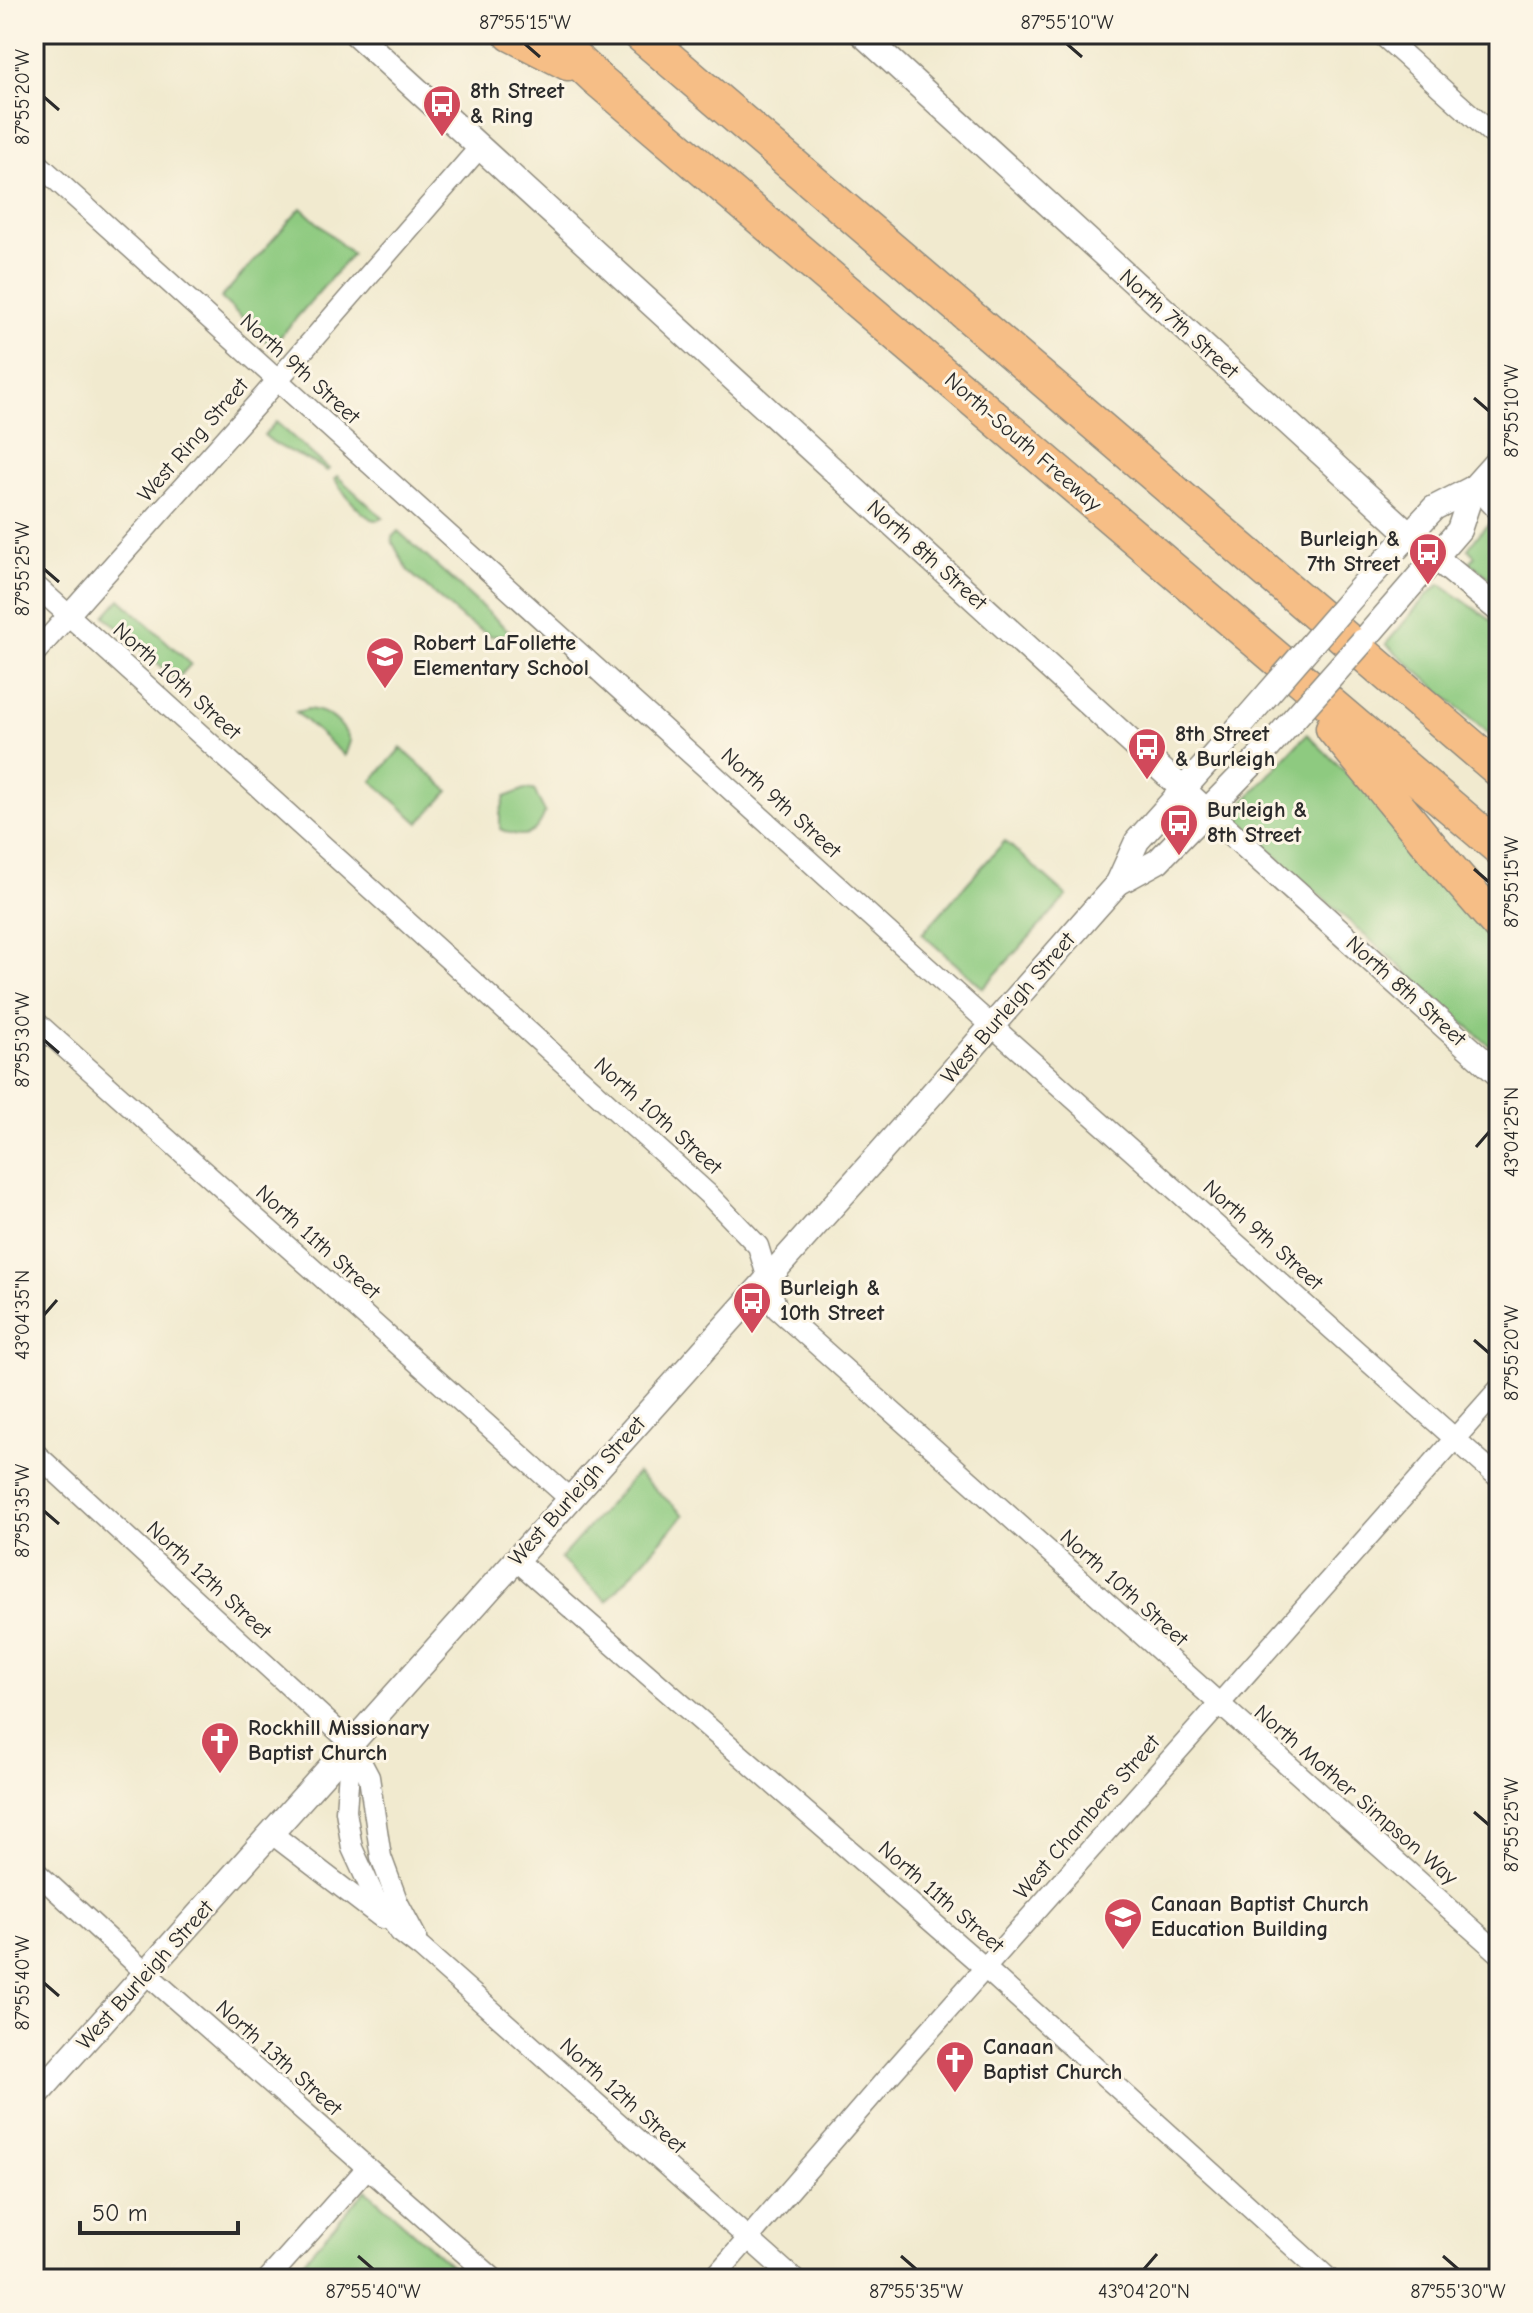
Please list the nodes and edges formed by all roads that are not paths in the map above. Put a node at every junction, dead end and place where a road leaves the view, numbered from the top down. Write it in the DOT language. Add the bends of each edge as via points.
graph roads {
  1 [pos="356,34"];
  2 [pos="511,34"];
  3 [pos="549,34"];
  4 [pos="640,34"];
  5 [pos="862,34"];
  6 [pos="1381,34"];
  7 [pos="596,78"];
  8 [pos="1499,140"];
  9 [pos="480,147"];
  10 [pos="34,160"];
  11 [pos="277,381"];
  12 [pos="1499,459"];
  13 [pos="1474,487"];
  14 [pos="1499,512"];
  15 [pos="1409,533"];
  16 [pos="1436,558"];
  17 [pos="34,584"];
  18 [pos="1499,610"];
  19 [pos="69,615"];
  20 [pos="34,654"];
  21 [pos="1277,659"];
  22 [pos="1499,770"];
  23 [pos="1183,789"];
  24 [pos="1207,812"];
  25 [pos="1499,848"];
  26 [pos="1118,883"];
  27 [pos="1499,925"];
  28 [pos="34,1020"];
  29 [pos="992,1026"];
  30 [pos="1499,1075"];
  31 [pos="767,1278"];
  32 [pos="1499,1389"];
  33 [pos="1455,1439"];
  34 [pos="34,1452"];
  35 [pos="1499,1478"];
  36 [pos="570,1499"];
  37 [pos="516,1560"];
  38 [pos="1218,1704"];
  39 [pos="351,1743"];
  40 [pos="271,1833"];
  41 [pos="34,1870"];
  42 [pos="400,1932"];
  43 [pos="421,1948"];
  44 [pos="1499,1953"];
  45 [pos="985,1968"];
  46 [pos="147,1974"];
  47 [pos="34,2098"];
  48 [pos="367,2168"];
  49 [pos="749,2239"];
  50 [pos="268,2279"];
  51 [pos="494,2279"];
  52 [pos="713,2279"];
  53 [pos="794,2279"];
  54 [pos="1329,2279"];
  1 -- 9 [label="street, North 8th Street"];
  2 -- 7 [label="highway"];
  3 -- 7 [label="highway, North-South Freeway"];
  4 -- 22 [label="highway"];
  5 -- 15 [label="street, North 7th Street"];
  6 -- 8 [label="street"];
  7 -- 21 [label="highway, North-South Freeway"];
  9 -- 11 [label="street, West Ring Street"];
  9 -- 23 [label="street, North 8th Street"];
  10 -- 11 [label="street, North 9th Street"];
  11 -- 19 [label="street, West Ring Street"];
  11 -- 29 [label="street, North 9th Street"];
  12 -- 13 [label="street, West Burleigh Street"];
  13 -- 14 [label="street"];
  13 -- 15 [label="street, West Burleigh Street" via="1434,508"];
  13 -- 16 [label="street, West Burleigh Street" via="1459,530"];
  15 -- 16 [label="street, North 7th Street"];
  15 -- 23 [label="street, West Burleigh Street, bridge"];
  16 -- 18 [label="street, North 7th Street"];
  16 -- 24 [label="street, West Burleigh Street, bridge"];
  17 -- 19 [label="street, North 10th Street"];
  19 -- 20 [label="street, West Ring Street"];
  19 -- 31 [label="street, North 10th Street" via="708,1194 758,1246"];
  21 -- 25 [label="highway, North-South Freeway"];
  21 -- 27 [label="highway"];
  23 -- 24 [label="street, North 8th Street"];
  23 -- 26 [label="street, West Burleigh Street" via="1137,841"];
  24 -- 26 [label="street, West Burleigh Street" via="1158,861"];
  24 -- 30 [label="street, North 8th Street"];
  26 -- 29 [label="street, West Burleigh Street"];
  28 -- 36 [label="street, North 11th Street"];
  29 -- 31 [label="street, West Burleigh Street"];
  29 -- 33 [label="street, North 9th Street"];
  31 -- 36 [label="street, West Burleigh Street"];
  31 -- 38 [label="street, North 10th Street" via="777,1309"];
  32 -- 33 [label="street, West Chambers Street"];
  33 -- 35 [label="street, North 9th Street"];
  33 -- 38 [label="street, West Chambers Street"];
  34 -- 39 [label="street, North 12th Street"];
  36 -- 37 [label="street, West Burleigh Street"];
  37 -- 39 [label="street, West Burleigh Street"];
  37 -- 45 [label="street, North 11th Street"];
  38 -- 44 [label="street, North Mother Simpson Way"];
  38 -- 45 [label="street, West Chambers Street"];
  39 -- 40 [label="street, West Burleigh Street"];
  39 -- 42 [label="street, North 12th Street" via="346,1811 352,1848 375,1898"];
  39 -- 43 [label="street, North 12th Street" via="369,1777 381,1857"];
  40 -- 42 [label="street"];
  40 -- 46 [label="street, West Burleigh Street"];
  41 -- 46 [label="street, North 13th Street"];
  42 -- 43 [label="street, North 12th Street"];
  43 -- 49 [label="street, North 12th Street"];
  45 -- 49 [label="street, West Chambers Street"];
  45 -- 54 [label="street, North 11th Street"];
  46 -- 47 [label="street, West Burleigh Street"];
  46 -- 48 [label="street, North 13th Street"];
  48 -- 50 [label="street"];
  48 -- 51 [label="street, North 13th Street"];
  49 -- 52 [label="street, West Chambers Street"];
  49 -- 53 [label="street, North 12th Street"];
}
